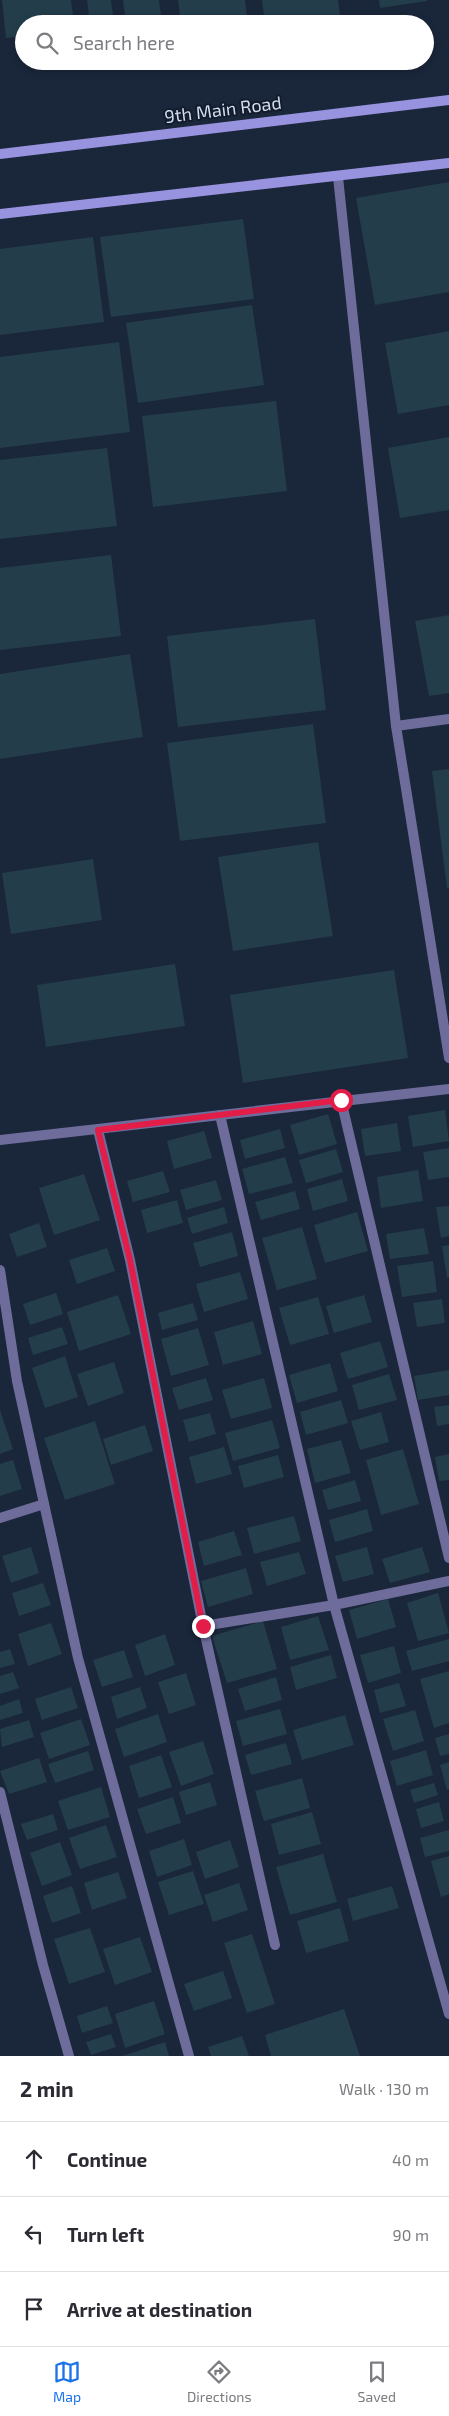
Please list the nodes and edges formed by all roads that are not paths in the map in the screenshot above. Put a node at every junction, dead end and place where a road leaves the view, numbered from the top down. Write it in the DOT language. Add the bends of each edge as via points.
graph roads {
  1 [pos="449,100"];
  2 [pos="0,154"];
  3 [pos="449,163"];
  4 [pos="338,177"];
  5 [pos="0,214"];
  6 [pos="449,718"];
  7 [pos="396,726"];
  8 [pos="449,1058"];
  9 [pos="449,1089"];
  10 [pos="341,1100"];
  11 [pos="220,1115"];
  12 [pos="98,1130"];
  13 [pos="0,1140"];
  14 [pos="0,1270"];
  15 [pos="44,1504"];
  16 [pos="0,1518"];
  17 [pos="449,1558"];
  18 [pos="449,1581"];
  19 [pos="334,1605"];
  20 [pos="203,1626"];
  21 [pos="0,1792"];
  22 [pos="275,1945"];
  23 [pos="449,2014"];
  24 [pos="69,2056"];
  25 [pos="189,2056"];
  1 -- 2 [label="main road, 9th Main Road"];
  3 -- 4 [label="main road"];
  4 -- 5 [label="main road"];
  4 -- 7 [label="street"];
  6 -- 7 [label="street"];
  7 -- 8 [label="street"];
  9 -- 10 [label="street"];
  10 -- 11 [label="street"];
  10 -- 17 [label="street"];
  11 -- 12 [label="street"];
  11 -- 19 [label="street"];
  12 -- 13 [label="street"];
  12 -- 20 [label="street" via="130,1260"];
  14 -- 15 [label="street" via="17,1381"];
  15 -- 16 [label="street"];
  15 -- 25 [label="street" via="78,1658"];
  18 -- 19 [label="street"];
  19 -- 20 [label="street"];
  19 -- 23 [label="street"];
  20 -- 22 [label="street"];
  21 -- 24 [label="street"];
}
